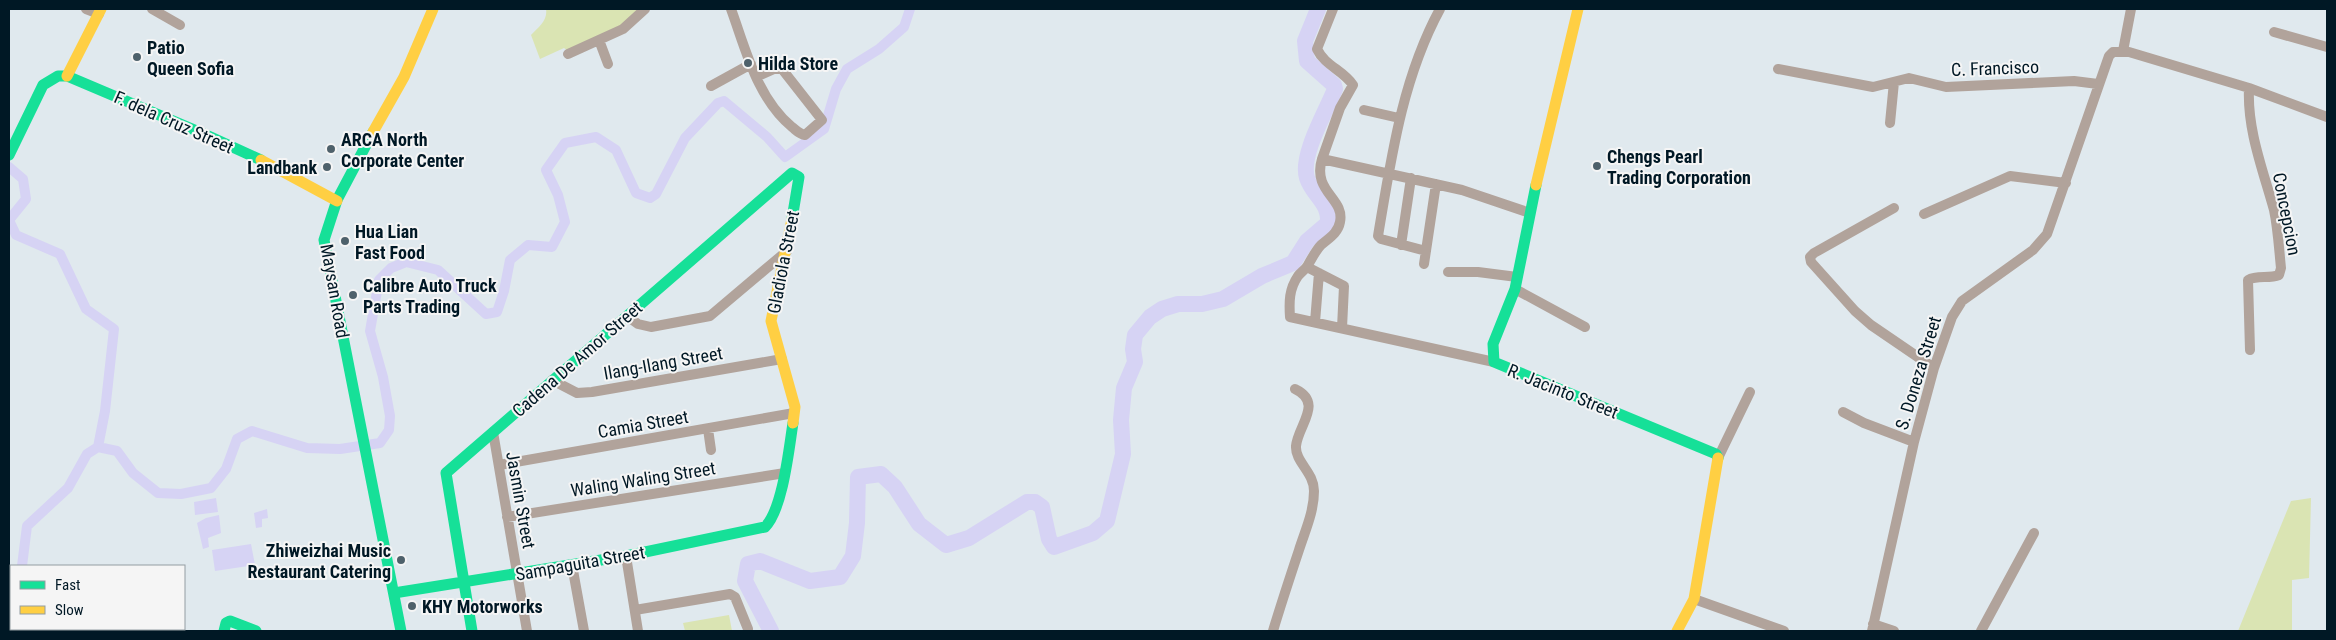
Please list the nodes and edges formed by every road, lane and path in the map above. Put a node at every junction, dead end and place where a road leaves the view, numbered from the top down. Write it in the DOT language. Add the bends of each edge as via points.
graph roads {
  1 [pos="86,9"];
  2 [pos="152,9"];
  3 [pos="433,9"];
  4 [pos="645,9"];
  5 [pos="731,9"];
  6 [pos="1333,9"];
  7 [pos="1440,9"];
  8 [pos="1578,9"];
  9 [pos="2131,9"];
  10 [pos="100,12"];
  11 [pos="180,25"];
  12 [pos="2274,32"];
  13 [pos="599,40"];
  14 [pos="2327,47"];
  15 [pos="2123,51"];
  16 [pos="568,54"];
  17 [pos="608,64"];
  18 [pos="751,64"];
  19 [pos="1778,69"];
  20 [pos="67,76"];
  21 [pos="756,77"];
  22 [pos="1894,82"];
  23 [pos="2098,84"];
  24 [pos="711,86"];
  25 [pos="2248,88"];
  26 [pos="1364,110"];
  27 [pos="2327,116"];
  28 [pos="1399,118"];
  29 [pos="1890,123"];
  30 [pos="9,155"];
  31 [pos="1322,159"];
  32 [pos="792,173"];
  33 [pos="1389,173"];
  34 [pos="1411,178"];
  35 [pos="2066,182"];
  36 [pos="1436,184"];
  37 [pos="335,200"];
  38 [pos="1894,208"];
  39 [pos="1530,213"];
  40 [pos="1924,214"];
  41 [pos="1401,245"];
  42 [pos="787,250"];
  43 [pos="1426,250"];
  44 [pos="1424,264"];
  45 [pos="1307,267"];
  46 [pos="1448,272"];
  47 [pos="1319,273"];
  48 [pos="1517,277"];
  49 [pos="1515,289"];
  50 [pos="627,316"];
  51 [pos="1315,322"];
  52 [pos="1585,327"];
  53 [pos="1342,328"];
  54 [pos="2250,350"];
  55 [pos="782,359"];
  56 [pos="1494,362"];
  57 [pos="1934,368"];
  58 [pos="552,380"];
  59 [pos="1296,389"];
  60 [pos="1750,392"];
  61 [pos="1843,412"];
  62 [pos="794,413"];
  63 [pos="708,429"];
  64 [pos="493,432"];
  65 [pos="1914,442"];
  66 [pos="711,450"];
  67 [pos="1718,458"];
  68 [pos="498,465"];
  69 [pos="785,473"];
  70 [pos="507,517"];
  71 [pos="765,528"];
  72 [pos="2034,533"];
  73 [pos="626,556"];
  74 [pos="572,565"];
  75 [pos="517,574"];
  76 [pos="464,582"];
  77 [pos="394,594"];
  78 [pos="1694,599"];
  79 [pos="635,610"];
  80 [pos="1872,628"];
  81 [pos="748,629"];
  82 [pos="224,631"];
  83 [pos="256,631"];
  84 [pos="402,631"];
  85 [pos="472,631"];
  86 [pos="527,631"];
  87 [pos="584,631"];
  88 [pos="638,631"];
  89 [pos="1273,631"];
  90 [pos="1677,631"];
  91 [pos="1784,631"];
  92 [pos="1894,631"];
  93 [pos="1981,631"];
  1 -- 10 [label="street"];
  2 -- 11 [label="street"];
  3 -- 37 [label="street, Maysan Road" via="400,86"];
  4 -- 13 [label="street" via="623,29"];
  5 -- 18 [label="street"];
  6 -- 31 [label="street" via="1317,49 1326,62 1353,84 1337,116"];
  7 -- 28 [label="street"];
  8 -- 39 [label="street, R. Jacinto Street"];
  9 -- 15 [label="street"];
  10 -- 20 [label="street"];
  12 -- 14 [label="street"];
  13 -- 16 [label="street"];
  13 -- 17 [label="street"];
  15 -- 23 [label="street, S. Doneza Street" via="2108,56"];
  15 -- 25 [label="street"];
  18 -- 21 [label="street"];
  18 -- 24 [label="street"];
  19 -- 22 [label="street, C. Francisco" via="1873,88"];
  20 -- 30 [label="street" via="58,76 43,85"];
  20 -- 37 [label="street, F. dela Cruz Street" via="194,129 295,176"];
  21 -- 21 [label="street" via="768,101 801,135 822,120 782,69"];
  22 -- 23 [label="street, C. Francisco" via="1909,78 1946,87 2074,81"];
  22 -- 29 [label="street"];
  23 -- 35 [label="street, S. Doneza Street"];
  25 -- 27 [label="street"];
  25 -- 54 [label="street, Concepcion" via="2248,106 2257,154 2274,212 2281,268 2279,274 2272,278 2248,280"];
  26 -- 28 [label="street"];
  28 -- 33 [label="street"];
  31 -- 33 [label="street"];
  31 -- 45 [label="street" via="1318,171 1321,182 1337,206 1340,222"];
  32 -- 42 [label="street, Gladiola Street" via="798,177"];
  32 -- 50 [label="street, Cadena De Amor Street"];
  33 -- 34 [label="street"];
  33 -- 41 [label="street" via="1378,236"];
  34 -- 36 [label="street"];
  34 -- 41 [label="street"];
  35 -- 40 [label="street" via="2010,176"];
  35 -- 57 [label="street, S. Doneza Street" via="2053,222 2042,241 1958,305"];
  36 -- 39 [label="street"];
  36 -- 43 [label="street"];
  37 -- 77 [label="street, Maysan Road" via="324,240"];
  38 -- 57 [label="street" via="1814,253 1810,257 1811,262 1855,311"];
  39 -- 48 [label="street, R. Jacinto Street"];
  41 -- 43 [label="street"];
  42 -- 50 [label="street" via="710,316 650,327"];
  42 -- 55 [label="street, Gladiola Street" via="771,321"];
  43 -- 44 [label="street"];
  45 -- 47 [label="street"];
  45 -- 51 [label="street" via="1290,291 1290,317"];
  46 -- 48 [label="street"];
  47 -- 51 [label="street"];
  47 -- 53 [label="street" via="1344,286"];
  48 -- 49 [label="street, R. Jacinto Street"];
  49 -- 52 [label="street"];
  49 -- 56 [label="street, R. Jacinto Street" via="1493,344"];
  50 -- 58 [label="street, Cadena De Amor Street"];
  51 -- 53 [label="street"];
  53 -- 56 [label="street"];
  55 -- 58 [label="street, Ilang-Ilang Street" via="577,394"];
  55 -- 62 [label="street, Gladiola Street" via="794,401"];
  56 -- 67 [label="street, R. Jacinto Street" via="1711,451"];
  57 -- 65 [label="street, S. Doneza Street"];
  58 -- 64 [label="street, Cadena De Amor Street"];
  59 -- 89 [label="street" via="1309,401 1308,414 1296,447 1300,461 1312,476 1314,490 1311,514"];
  60 -- 67 [label="street"];
  61 -- 65 [label="street"];
  62 -- 63 [label="street, Camia Street"];
  62 -- 69 [label="street, Gladiola Street"];
  63 -- 66 [label="street"];
  63 -- 68 [label="street, Camia Street"];
  64 -- 68 [label="street, Jasmin Street"];
  64 -- 76 [label="street, Cadena De Amor Street" via="446,473"];
  65 -- 80 [label="street, S. Doneza Street"];
  67 -- 78 [label="street"];
  68 -- 70 [label="street, Jasmin Street"];
  69 -- 70 [label="street, Waling Waling Street"];
  69 -- 71 [label="street, Gladiola Street" via="771,521"];
  70 -- 75 [label="street, Jasmin Street"];
  71 -- 73 [label="street, Sampaguita Street"];
  72 -- 93 [label="street"];
  73 -- 74 [label="street, Sampaguita Street"];
  73 -- 79 [label="street"];
  74 -- 75 [label="street, Sampaguita Street"];
  74 -- 87 [label="street"];
  75 -- 76 [label="street, Sampaguita Street"];
  75 -- 86 [label="street, Jasmin Street"];
  76 -- 77 [label="street, Sampaguita Street"];
  76 -- 85 [label="street"];
  77 -- 84 [label="street, Maysan Road"];
  78 -- 90 [label="street"];
  78 -- 91 [label="street"];
  79 -- 81 [label="street" via="730,594 735,597"];
  79 -- 88 [label="street"];
  80 -- 92 [label="street"];
  82 -- 83 [label="street" via="230,621"];
}
